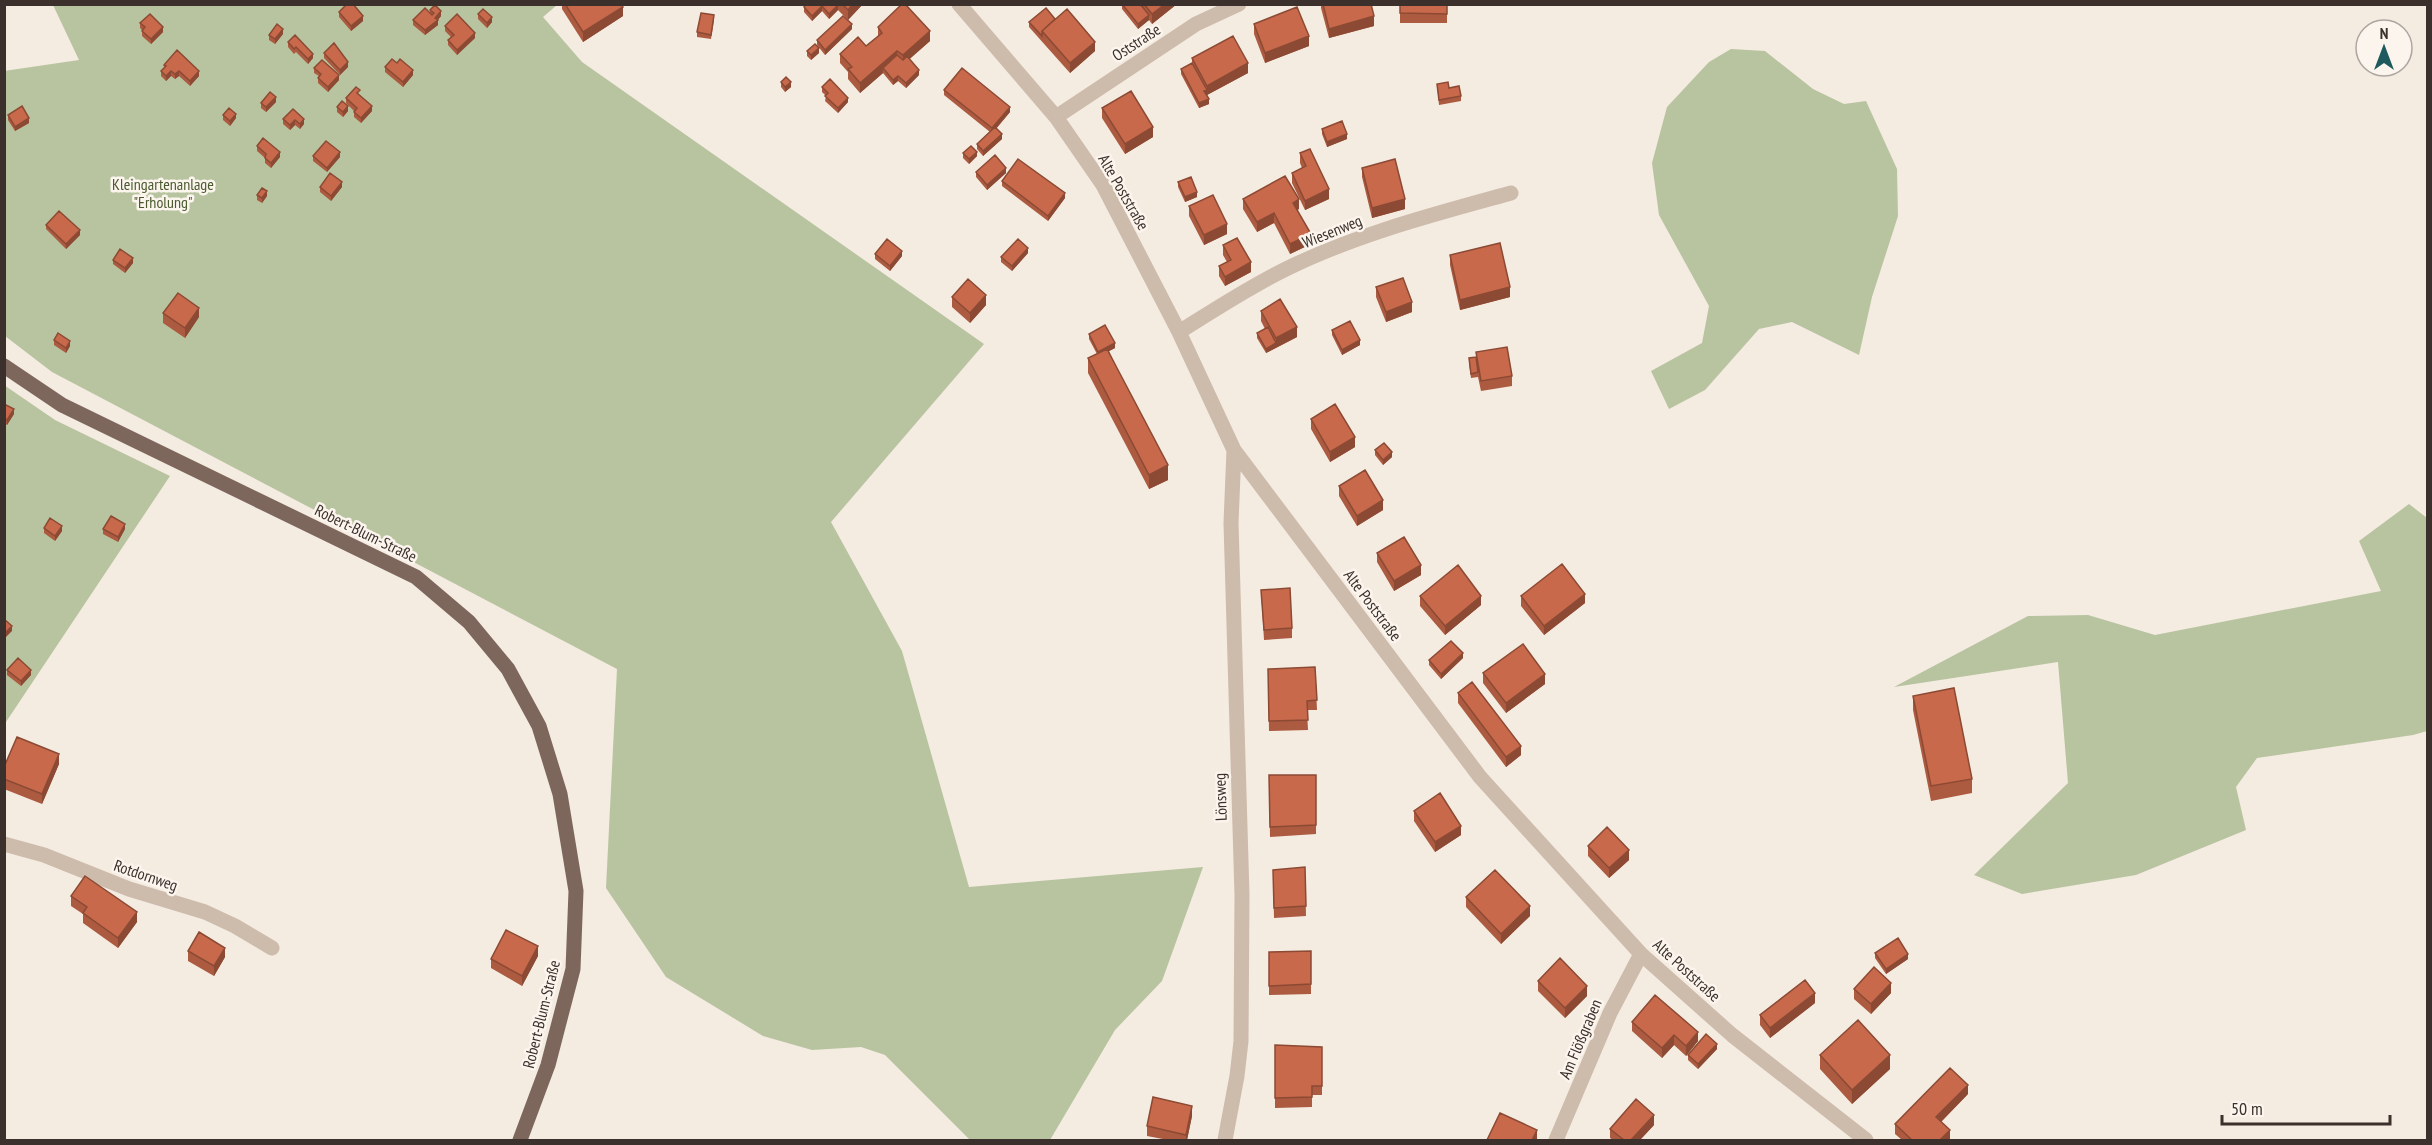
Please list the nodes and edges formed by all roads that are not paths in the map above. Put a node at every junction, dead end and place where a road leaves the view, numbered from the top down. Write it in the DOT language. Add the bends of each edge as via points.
graph roads {
  1 [pos="959,4"];
  2 [pos="1239,4"];
  3 [pos="1056,117"];
  4 [pos="1511,193"];
  5 [pos="1179,332"];
  6 [pos="4,366"];
  7 [pos="1234,450"];
  8 [pos="4,844"];
  9 [pos="272,948"];
  10 [pos="1641,954"];
  11 [pos="520,1140"];
  12 [pos="1225,1140"];
  13 [pos="1556,1140"];
  14 [pos="1866,1140"];
  1 -- 3 [label="street, Alte Poststraße"];
  2 -- 3 [label="street, Oststraße" via="1196,24"];
  3 -- 5 [label="street, Alte Poststraße" via="1103,186"];
  4 -- 5 [label="street, Wiesenweg" via="1421,217 1286,269"];
  5 -- 7 [label="street, Alte Poststraße"];
  6 -- 11 [label="main road, Robert-Blum-Straße" via="62,405 416,577 469,622 508,669 539,726 560,794 576,891 573,969 548,1065"];
  7 -- 10 [label="street, Alte Poststraße" via="1480,777"];
  7 -- 12 [label="street, Lönsweg" via="1231,523 1242,895 1242,1041"];
  8 -- 9 [label="street, Rotdornweg" via="44,855 129,890 205,912"];
  10 -- 13 [label="street, Am Flößgraben" via="1610,1013"];
  10 -- 14 [label="street, Alte Poststraße" via="1732,1035"];
}
